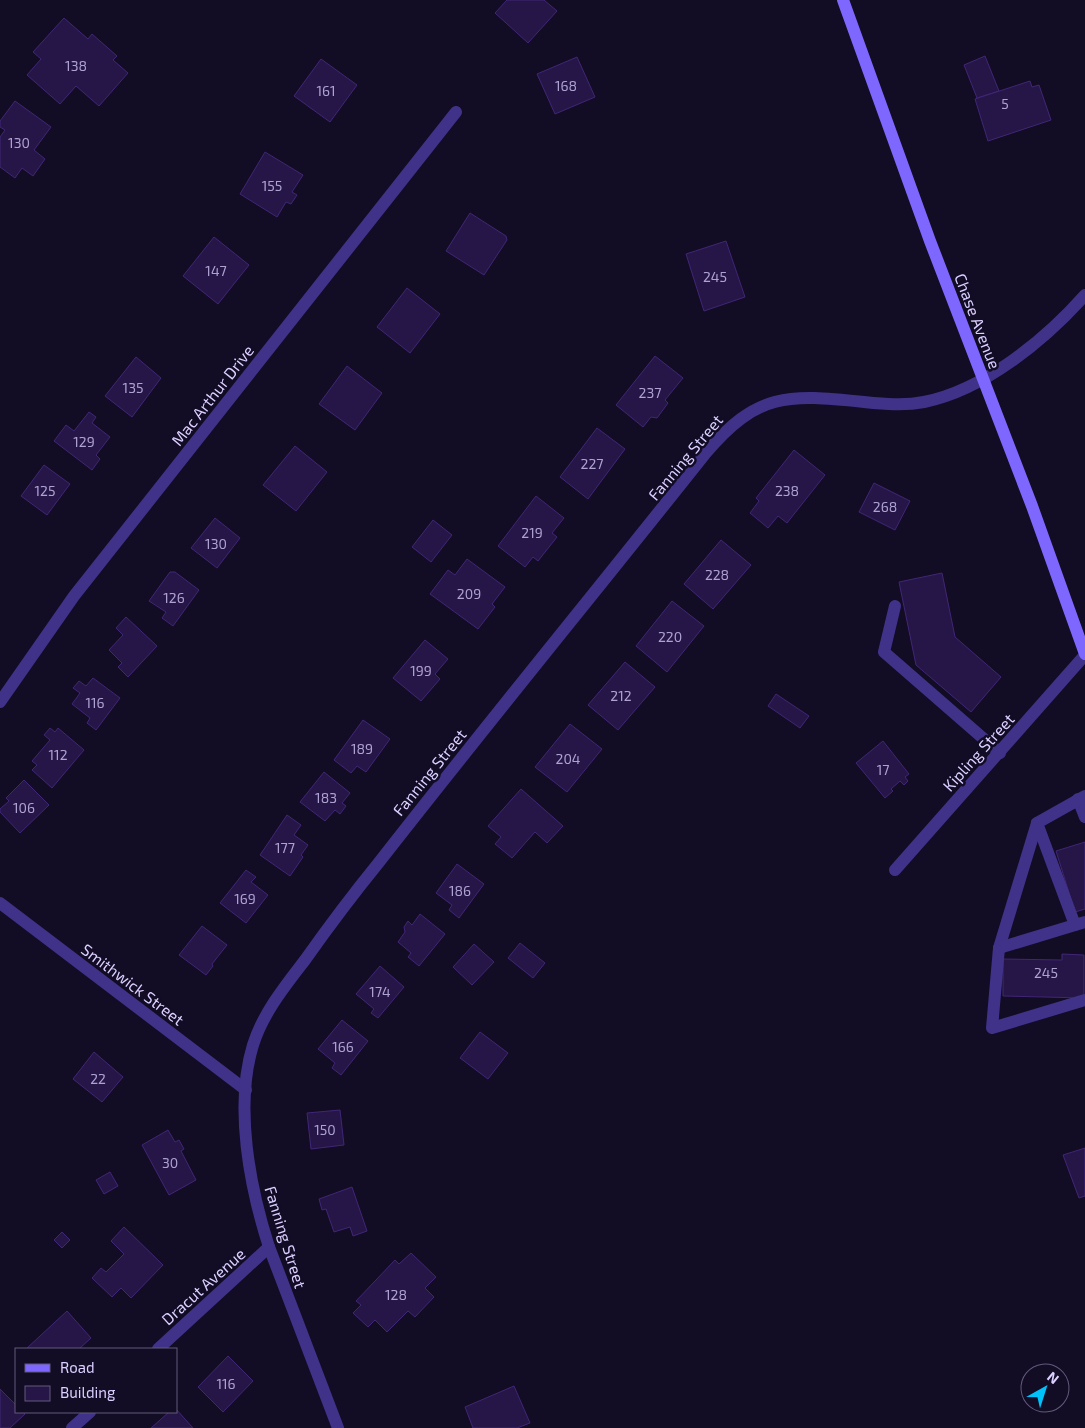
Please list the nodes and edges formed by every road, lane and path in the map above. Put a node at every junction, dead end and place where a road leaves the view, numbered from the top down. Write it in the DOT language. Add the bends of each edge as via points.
graph roads {
  1 [pos="843,0"];
  2 [pos="456,112"];
  3 [pos="1085,295"];
  4 [pos="984,379"];
  5 [pos="895,606"];
  6 [pos="1085,654"];
  7 [pos="0,702"];
  8 [pos="1000,753"];
  9 [pos="1082,797"];
  10 [pos="1085,817"];
  11 [pos="1036,823"];
  12 [pos="895,870"];
  13 [pos="0,903"];
  14 [pos="1080,924"];
  15 [pos="999,948"];
  16 [pos="1085,1000"];
  17 [pos="246,1090"];
  18 [pos="269,1247"];
  19 [pos="159,1348"];
  20 [pos="89,1413"];
  21 [pos="72,1428"];
  22 [pos="338,1428"];
  1 -- 4 [label="main road, Chase Avenue" via="930,242"];
  2 -- 7 [label="street, Mac Arthur Drive" via="74,596"];
  3 -- 4 [label="street, Fanning Street" via="1028,348"];
  4 -- 6 [label="main road, Chase Avenue"];
  4 -- 17 [label="street, Fanning Street" via="945,397 909,404 819,397 786,399 754,410 728,428 425,803 281,992 258,1032"];
  5 -- 8 [label="street" via="884,652"];
  6 -- 8 [label="street, Kipling Street"];
  8 -- 12 [label="street, Kipling Street"];
  9 -- 10 [label="street"];
  9 -- 11 [label="street"];
  11 -- 14 [label="street"];
  11 -- 15 [label="street"];
  13 -- 17 [label="street, Smithwick Street"];
  14 -- 15 [label="street"];
  15 -- 16 [label="street" via="992,1028"];
  17 -- 18 [label="street, Fanning Street" via="251,1179"];
  18 -- 19 [label="street, Dracut Avenue"];
  18 -- 22 [label="street, Fanning Street"];
  20 -- 21 [label="street"];
}
